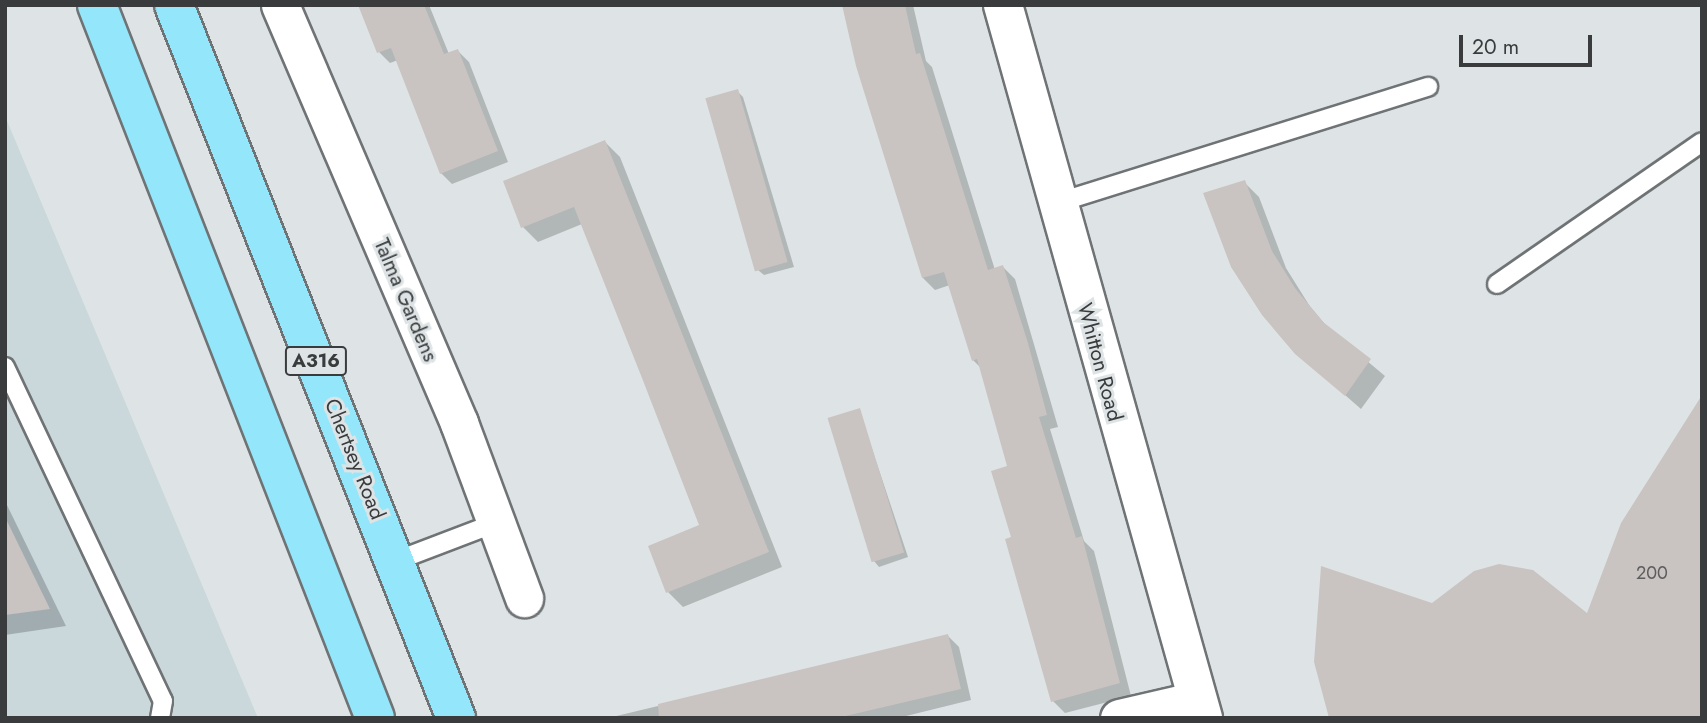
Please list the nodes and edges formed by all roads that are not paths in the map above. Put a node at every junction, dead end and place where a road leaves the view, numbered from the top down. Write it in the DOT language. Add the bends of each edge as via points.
graph roads {
  1 [pos="97,5"];
  2 [pos="174,5"];
  3 [pos="280,5"];
  4 [pos="1003,5"];
  5 [pos="1428,87"];
  6 [pos="1702,142"];
  7 [pos="1057,203"];
  8 [pos="1497,284"];
  9 [pos="5,367"];
  10 [pos="498,522"];
  11 [pos="396,561"];
  12 [pos="524,598"];
  13 [pos="1200,709"];
  14 [pos="160,718"];
  15 [pos="375,718"];
  16 [pos="456,718"];
  17 [pos="1119,718"];
  1 -- 15 [label="highway"];
  2 -- 11 [label="highway, Chertsey Road / A316"];
  3 -- 10 [label="street, Talma Gardens"];
  4 -- 7 [label="main road, Whitton Road"];
  5 -- 7 [label="lane"];
  6 -- 8 [label="lane"];
  7 -- 13 [label="main road, Whitton Road"];
  9 -- 14 [label="lane" via="163,701"];
  10 -- 11 [label="lane"];
  10 -- 12 [label="street, Talma Gardens"];
  11 -- 16 [label="highway, Chertsey Road / A316"];
  13 -- 17 [label="street"];
}
